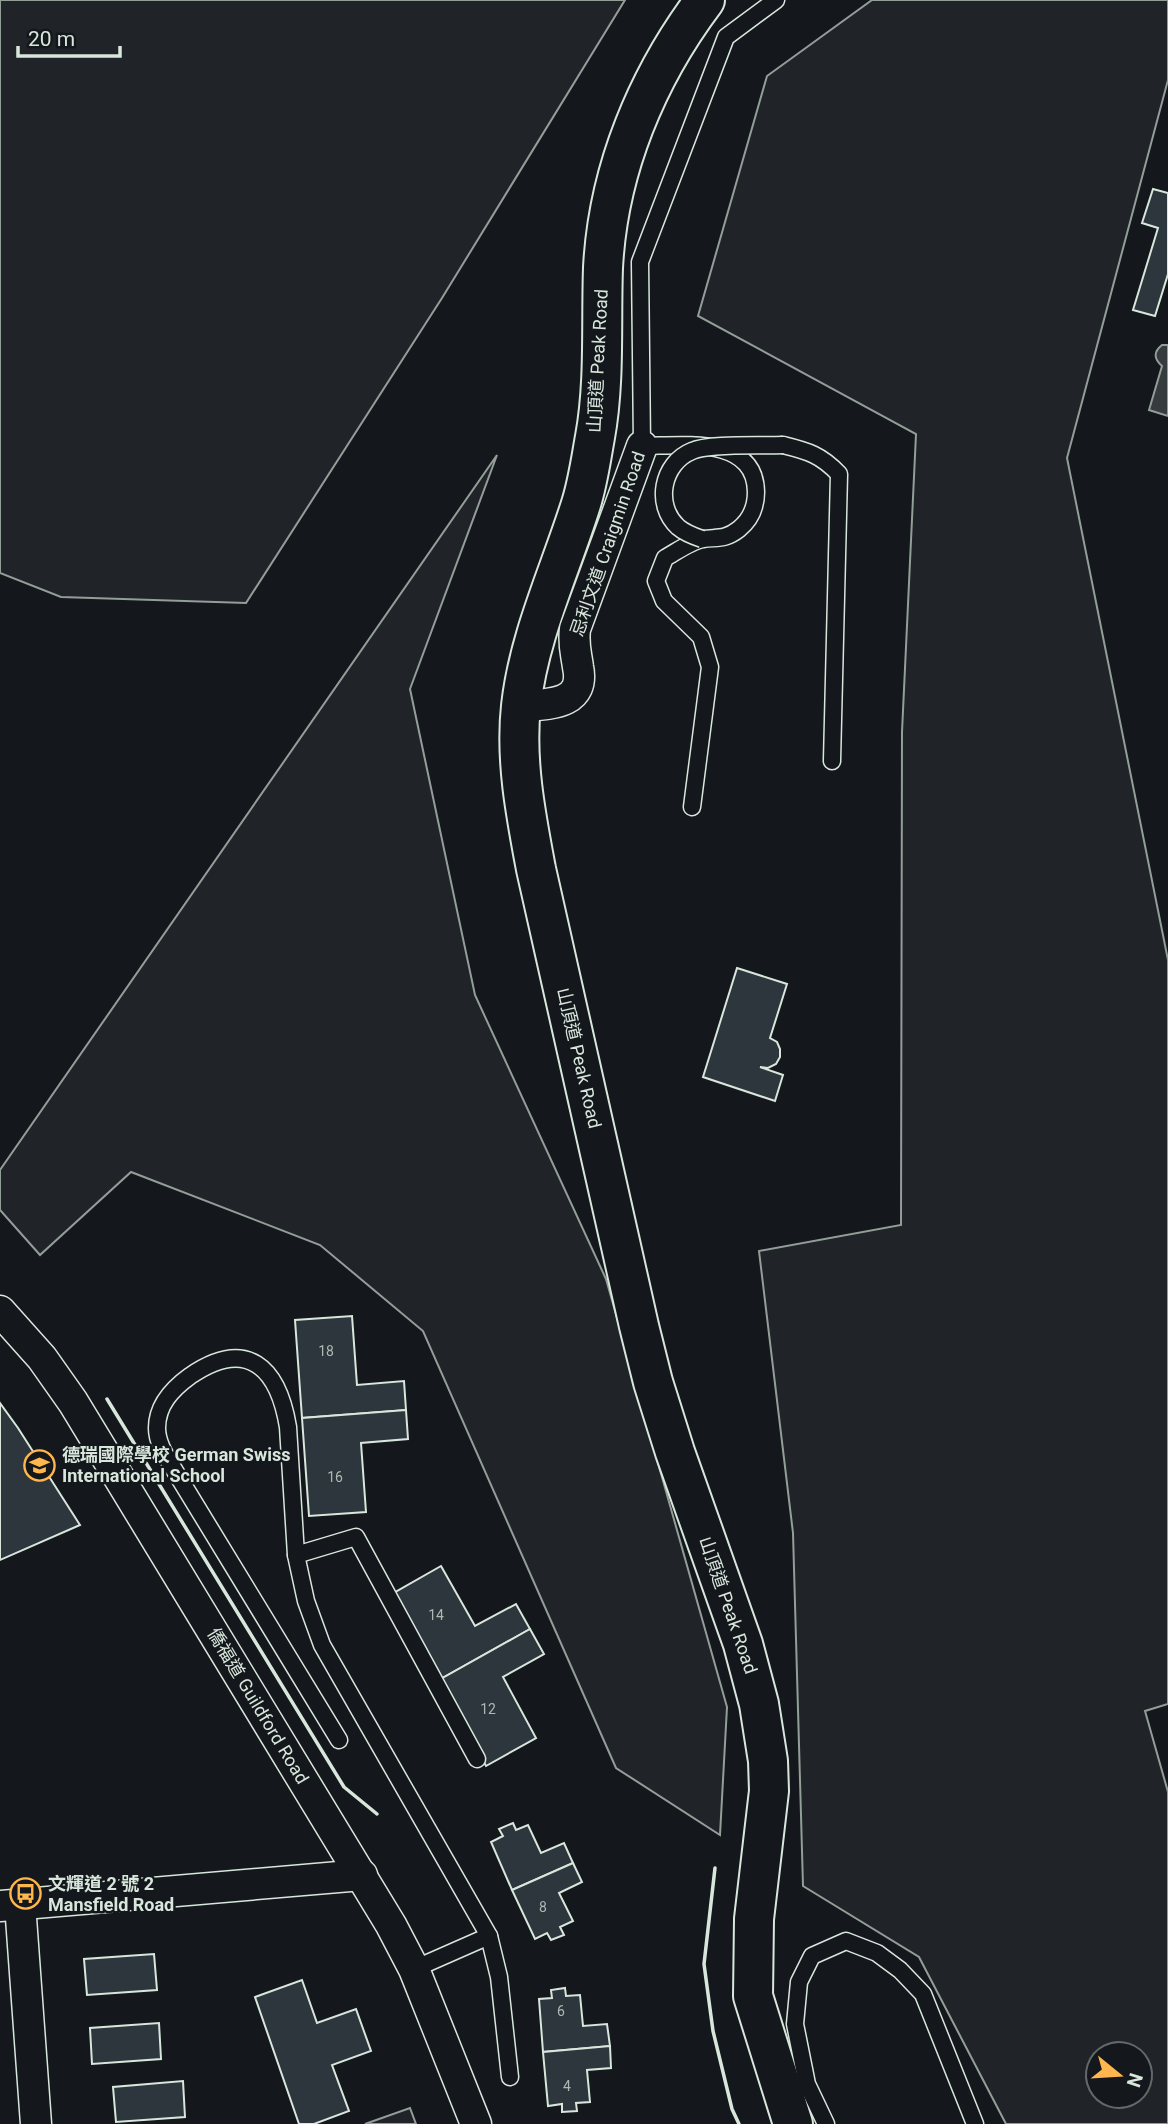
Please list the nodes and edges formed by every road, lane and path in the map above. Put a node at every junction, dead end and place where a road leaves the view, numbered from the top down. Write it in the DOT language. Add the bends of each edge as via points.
graph roads {
  1 [pos="705,0"];
  2 [pos="776,0"];
  3 [pos="642,446"];
  4 [pos="702,539"];
  5 [pos="521,706"];
  6 [pos="832,761"];
  7 [pos="692,807"];
  8 [pos="0,1311"];
  9 [pos="296,1555"];
  10 [pos="339,1740"];
  11 [pos="477,1759"];
  12 [pos="362,1875"];
  13 [pos="10,1905"];
  14 [pos="489,1936"];
  15 [pos="414,1969"];
  16 [pos="510,2077"];
  17 [pos="36,2124"];
  18 [pos="476,2124"];
  19 [pos="793,2124"];
  20 [pos="826,2124"];
  21 [pos="975,2124"];
  1 -- 5 [label="main road, 山頂道 Peak Road" via="651,85 614,191 603,265 596,435 582,501 533,642"];
  2 -- 3 [label="lane, 忌利文道 Craigmin Road" via="726,37 640,262"];
  3 -- 4 [label="lane" via="723,448 747,464 756,486 747,522 726,537"];
  3 -- 5 [label="street, 忌利文道 Craigmin Road" via="575,629 576,690 556,704"];
  4 -- 6 [label="lane, bridge" via="676,526 664,501 666,478 685,454 701,447 783,445 826,460 839,474"];
  4 -- 7 [label="lane" via="665,558 656,581 664,601 701,637 710,667"];
  5 -- 19 [label="main road, 山頂道 Peak Road" via="520,757 530,836 639,1326 675,1452 760,1704 769,1791 754,1919 753,1996"];
  8 -- 12 [label="street, 僑福道 Guildford Road" via="73,1402"];
  9 -- 10 [label="lane" via="288,1427 278,1391 249,1360 236,1357 214,1362 171,1391 160,1413 158,1437 170,1464"];
  9 -- 11 [label="lane" via="356,1537"];
  9 -- 14 [label="lane" via="322,1645"];
  12 -- 13 [label="street"];
  12 -- 15 [label="street, 僑福道 Guildford Road"];
  13 -- 17 [label="street"];
  14 -- 15 [label="lane"];
  14 -- 16 [label="lane" via="499,1977"];
  15 -- 18 [label="street, 僑福道 Guildford Road"];
  20 -- 21 [label="lane" via="807,2084 795,2024 799,1982 812,1956 846,1941 877,1953 923,1994"];
}
